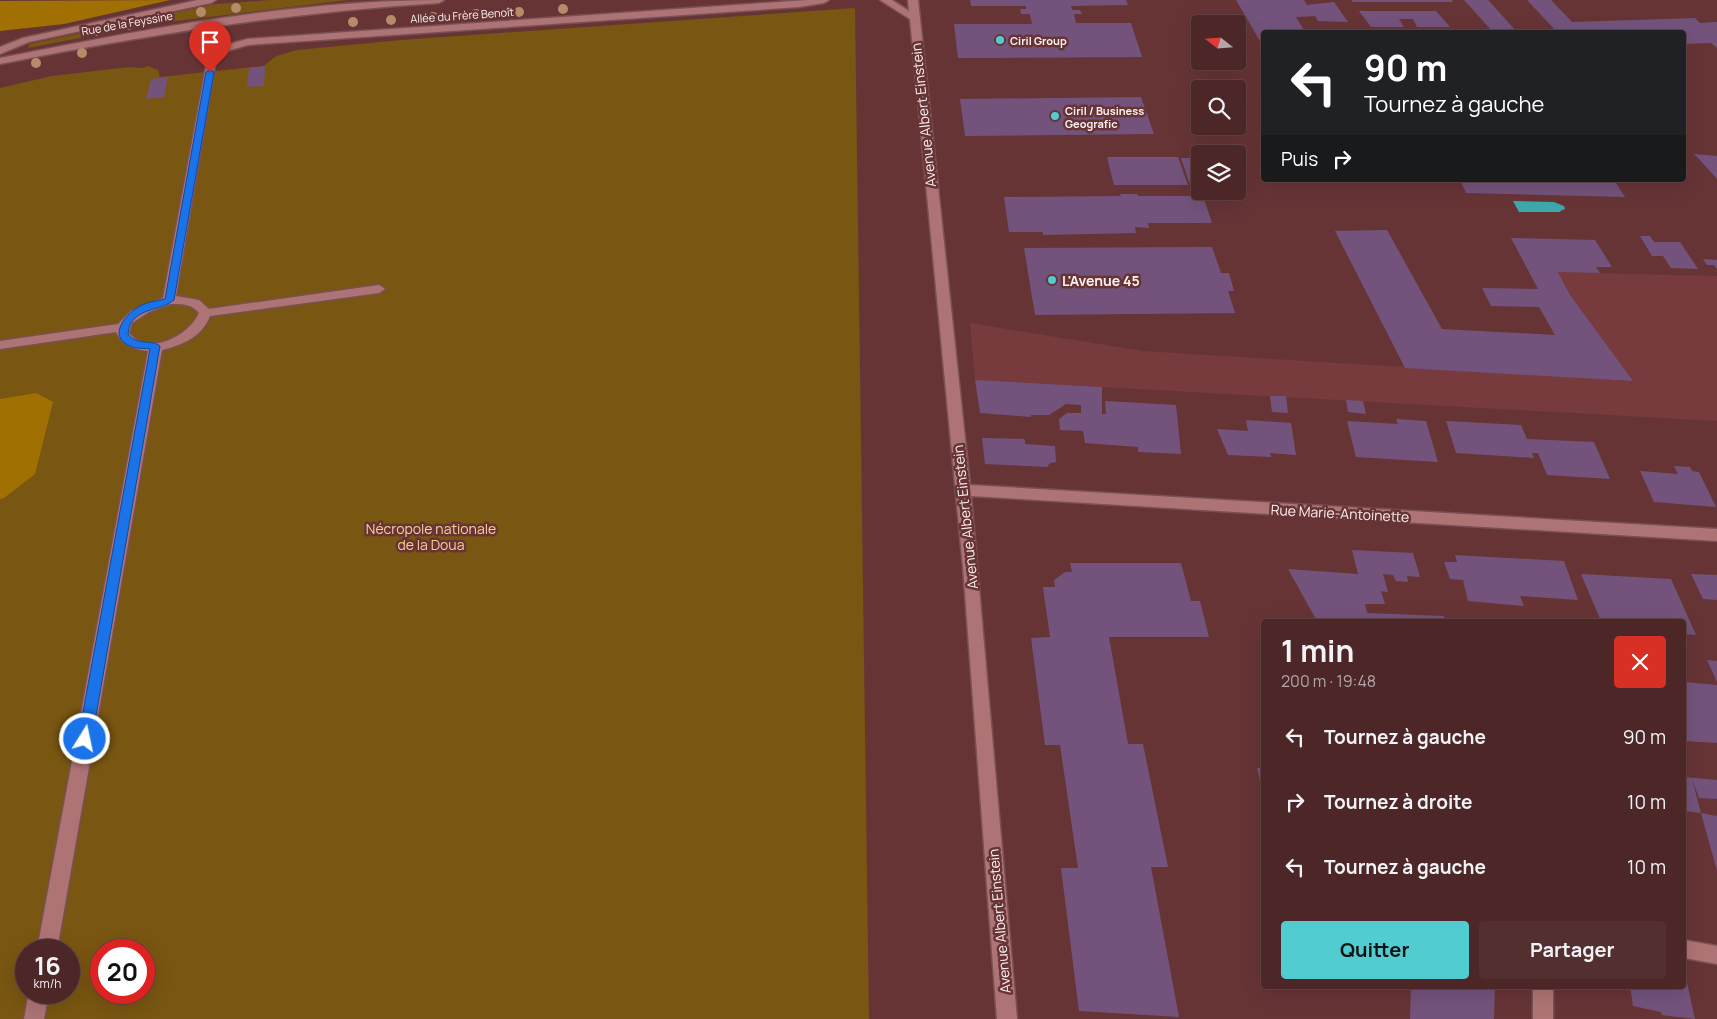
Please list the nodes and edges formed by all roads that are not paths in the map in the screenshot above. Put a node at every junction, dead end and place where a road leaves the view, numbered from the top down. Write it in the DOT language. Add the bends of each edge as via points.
graph roads {
  1 [pos="210,0"];
  2 [pos="439,0"];
  3 [pos="824,0"];
  4 [pos="885,0"];
  5 [pos="913,0"];
  6 [pos="914,17"];
  7 [pos="26,40"];
  8 [pos="0,41"];
  9 [pos="0,51"];
  10 [pos="0,61"];
  11 [pos="379,289"];
  12 [pos="169,300"];
  13 [pos="206,313"];
  14 [pos="124,327"];
  15 [pos="0,345"];
  16 [pos="156,346"];
  17 [pos="963,490"];
  18 [pos="1717,535"];
  19 [pos="49,939"];
  20 [pos="1686,949"];
  21 [pos="1717,955"];
  22 [pos="1543,989"];
  23 [pos="37,1004"];
  24 [pos="34,1019"];
  25 [pos="1007,1019"];
  26 [pos="1543,1019"];
  1 -- 7 [label="street"];
  2 -- 10 [label="street, Rue de la Feyssine" via="327,8 201,23"];
  3 -- 12 [label="street, Allée du Frère Benoît" via="790,5 246,42 212,52"];
  4 -- 6 [label="street"];
  5 -- 6 [label="street, Avenue Albert Einstein"];
  6 -- 17 [label="street, Avenue Albert Einstein"];
  7 -- 8 [label="street"];
  7 -- 9 [label="street"];
  11 -- 13 [label="street"];
  12 -- 13 [label="street" via="194,302"];
  12 -- 14 [label="street" via="145,307"];
  13 -- 16 [label="street" via="204,322 185,338"];
  14 -- 15 [label="street"];
  14 -- 16 [label="street" via="127,340"];
  16 -- 19 [label="street"];
  17 -- 18 [label="street, Rue Marie-Antoinette"];
  17 -- 25 [label="street, Avenue Albert Einstein"];
  20 -- 21 [label="street"];
  22 -- 26 [label="street"];
  23 -- 24 [label="street"];
}
